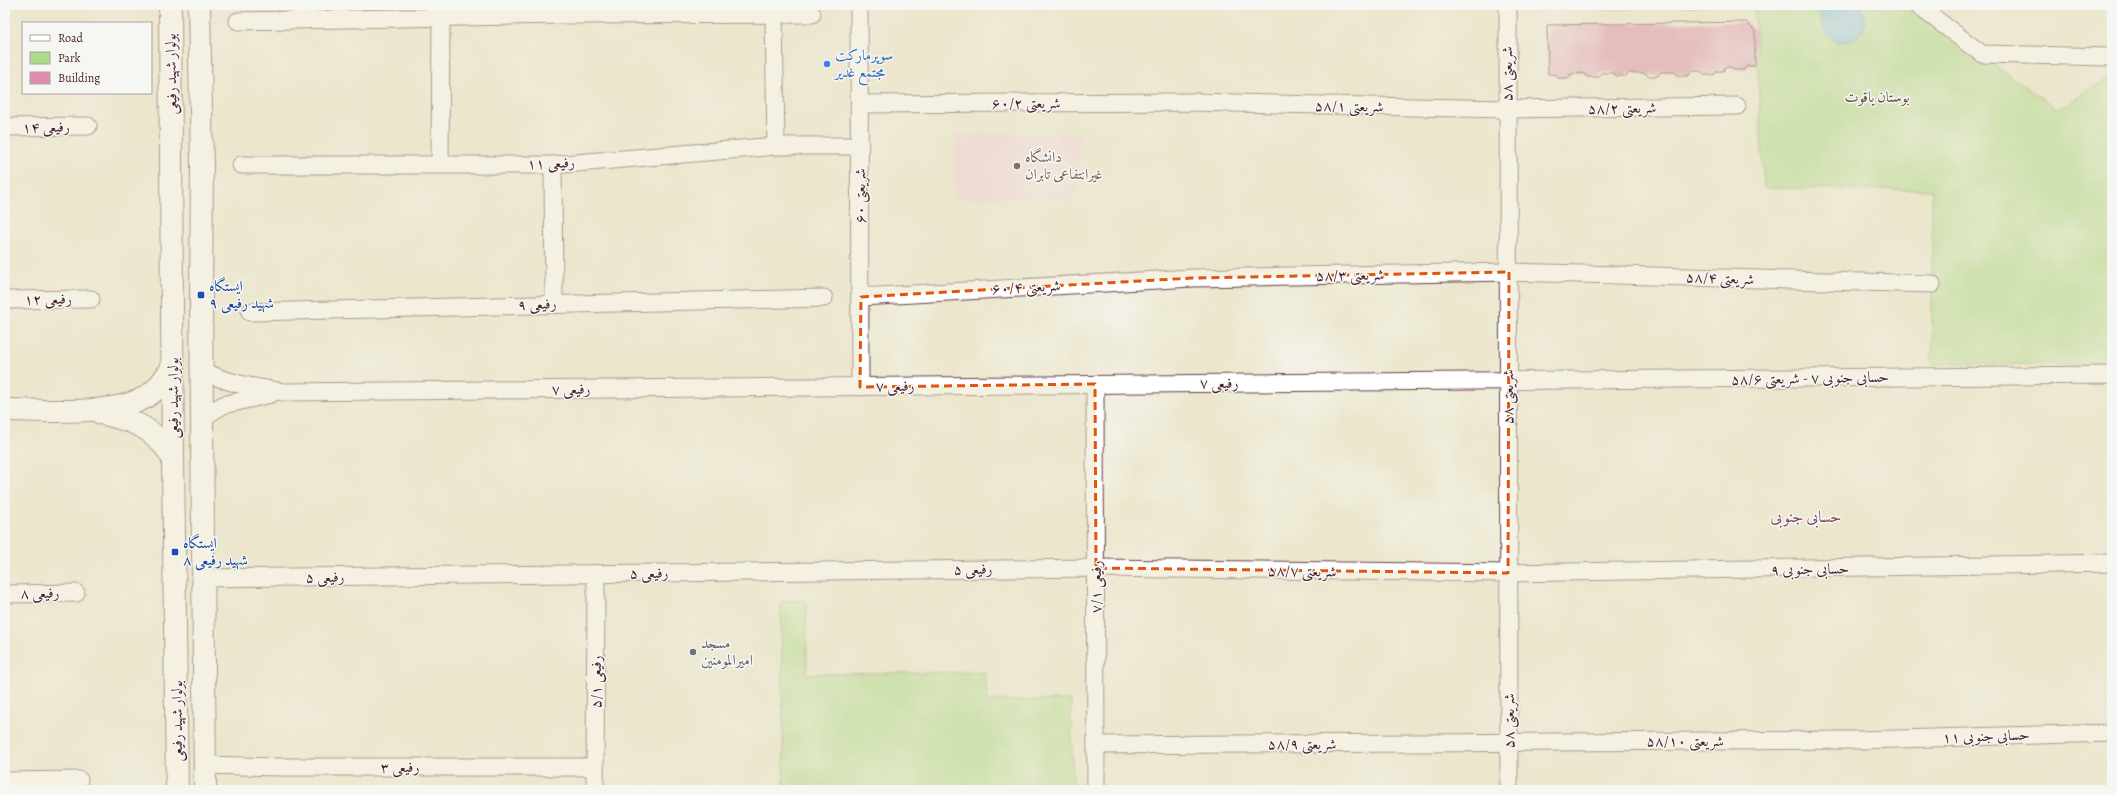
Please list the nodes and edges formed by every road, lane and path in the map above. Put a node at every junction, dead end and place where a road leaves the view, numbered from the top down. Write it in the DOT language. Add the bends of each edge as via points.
graph roads {
  1 [pos="170,5"];
  2 [pos="199,5"];
  3 [pos="859,5"];
  4 [pos="1508,5"];
  5 [pos="1917,5"];
  6 [pos="563,10"];
  7 [pos="774,14"];
  8 [pos="812,14"];
  9 [pos="441,17"];
  10 [pos="238,21"];
  11 [pos="2108,57"];
  12 [pos="1191,102"];
  13 [pos="860,104"];
  14 [pos="1736,106"];
  15 [pos="1507,110"];
  16 [pos="88,126"];
  17 [pos="5,127"];
  18 [pos="776,146"];
  19 [pos="860,146"];
  20 [pos="440,164"];
  21 [pos="241,165"];
  22 [pos="553,165"];
  23 [pos="1509,272"];
  24 [pos="1192,278"];
  25 [pos="1932,284"];
  26 [pos="861,297"];
  27 [pos="824,298"];
  28 [pos="91,299"];
  29 [pos="5,300"];
  30 [pos="554,303"];
  31 [pos="250,312"];
  32 [pos="174,367"];
  33 [pos="202,370"];
  34 [pos="2112,374"];
  35 [pos="1507,381"];
  36 [pos="1095,384"];
  37 [pos="860,386"];
  38 [pos="283,392"];
  39 [pos="5,410"];
  40 [pos="90,410"];
  41 [pos="202,418"];
  42 [pos="172,458"];
  43 [pos="2112,563"];
  44 [pos="1096,568"];
  45 [pos="596,574"];
  46 [pos="1508,574"];
  47 [pos="203,578"];
  48 [pos="76,593"];
  49 [pos="5,594"];
  50 [pos="2112,733"];
  51 [pos="1861,740"];
  52 [pos="1509,742"];
  53 [pos="1096,745"];
  54 [pos="205,764"];
  55 [pos="595,767"];
  56 [pos="79,780"];
  57 [pos="5,781"];
  58 [pos="177,790"];
  59 [pos="205,790"];
  60 [pos="595,790"];
  61 [pos="1096,790"];
  62 [pos="1509,790"];
  1 -- 32 [label="main road, بولوار شهید رفیعی"];
  2 -- 33 [label="main road, بولوار شهید رفیعی"];
  3 -- 13 [label="street, شریعتی ۶۰"];
  4 -- 15 [label="street, شریعتی ۵۸"];
  5 -- 11 [label="street" via="1982,54"];
  6 -- 7 [label="street"];
  6 -- 9 [label="street"];
  7 -- 8 [label="street"];
  7 -- 18 [label="street"];
  9 -- 10 [label="street"];
  9 -- 20 [label="street"];
  12 -- 13 [label="street, شریعتی ۶۰/۲"];
  12 -- 15 [label="street, شریعتی ۵۸/۱"];
  13 -- 19 [label="street, شریعتی ۶۰"];
  14 -- 15 [label="street, شریعتی ۵۸/۲"];
  15 -- 23 [label="street, شریعتی ۵۸"];
  16 -- 17 [label="street, رفیعی ۱۴"];
  18 -- 19 [label="street, رفیعی ۱۱"];
  18 -- 22 [label="street, رفیعی ۱۱"];
  19 -- 26 [label="street, شریعتی ۶۰"];
  20 -- 21 [label="street, رفیعی ۱۱"];
  20 -- 22 [label="street, رفیعی ۱۱"];
  22 -- 30 [label="street"];
  23 -- 24 [label="street, شریعتی ۵۸/۳"];
  23 -- 25 [label="street, شریعتی ۵۸/۴"];
  23 -- 35 [label="street, شریعتی ۵۸"];
  24 -- 26 [label="street, شریعتی ۶۰/۴"];
  26 -- 37 [label="street, شریعتی ۶۰"];
  27 -- 30 [label="street, رفیعی ۹"];
  28 -- 29 [label="street, رفیعی ۱۲"];
  30 -- 31 [label="street, رفیعی ۹"];
  32 -- 40 [label="main road" via="154,391 141,399"];
  32 -- 42 [label="main road, بولوار شهید رفیعی"];
  33 -- 38 [label="street" via="218,379 240,385"];
  33 -- 41 [label="main road, بولوار شهید رفیعی"];
  34 -- 35 [label="street, حسابی جنوبی ۷ - شریعتی ۵۸/۶"];
  35 -- 36 [label="street, رفیعی ۷"];
  35 -- 46 [label="street, شریعتی ۵۸"];
  36 -- 37 [label="street, رفیعی ۷"];
  36 -- 44 [label="street, رفیعی ۷/۱"];
  37 -- 38 [label="street, رفیعی ۷"];
  38 -- 41 [label="street" via="223,405"];
  39 -- 40 [label="main road"];
  40 -- 42 [label="main road" via="141,425 160,440"];
  41 -- 47 [label="main road, بولوار شهید رفیعی"];
  42 -- 58 [label="main road, بولوار شهید رفیعی"];
  43 -- 46 [label="street, حسابی جنوبی ۹"];
  44 -- 45 [label="street, رفیعی ۵"];
  44 -- 46 [label="street, شریعتی ۵۸/۷"];
  44 -- 53 [label="street, رفیعی ۷/۱"];
  45 -- 47 [label="street, رفیعی ۵"];
  45 -- 55 [label="street, رفیعی ۵/۱"];
  46 -- 52 [label="street, شریعتی ۵۸"];
  47 -- 54 [label="main road, بولوار شهید رفیعی"];
  48 -- 49 [label="street, رفیعی ۸"];
  50 -- 51 [label="street, حسابی جنوبی ۱۱"];
  51 -- 52 [label="street, شریعتی ۵۸/۱۰"];
  52 -- 53 [label="street, شریعتی ۵۸/۹"];
  52 -- 62 [label="street, شریعتی ۵۸"];
  53 -- 61 [label="street, رفیعی ۷/۱"];
  54 -- 55 [label="street, رفیعی ۳" via="282,767"];
  54 -- 59 [label="main road, بولوار شهید رفیعی"];
  55 -- 60 [label="street, رفیعی ۵/۱"];
  56 -- 57 [label="street"];
}
